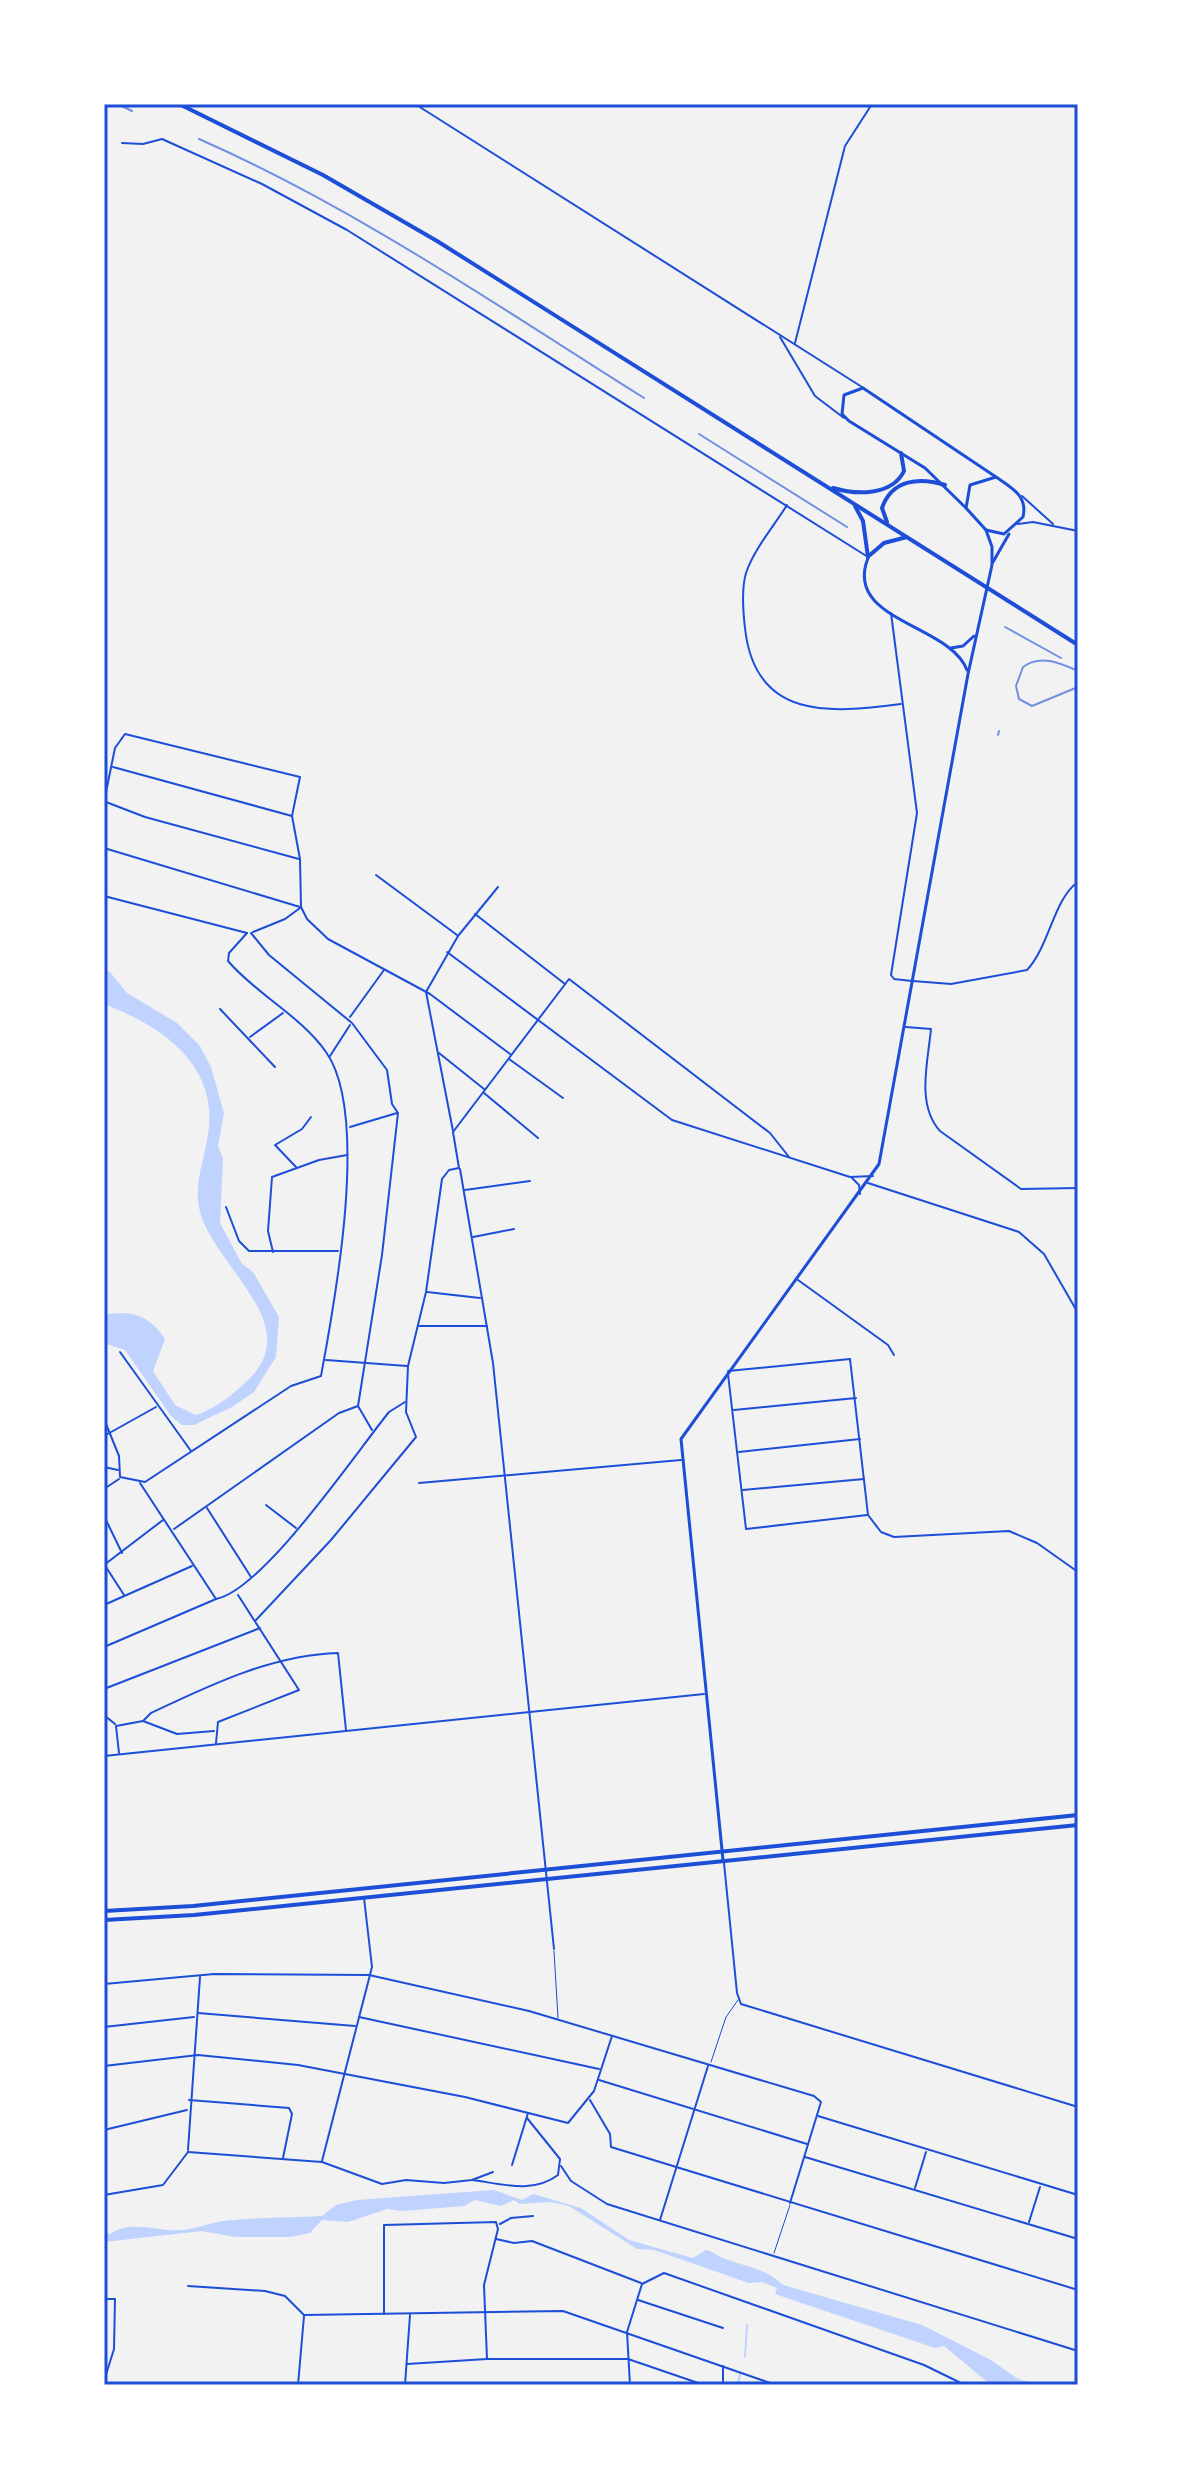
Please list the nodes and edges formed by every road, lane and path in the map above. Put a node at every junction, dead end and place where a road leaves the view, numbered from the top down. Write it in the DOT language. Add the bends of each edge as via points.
graph roads {
  1 [pos="179,104"];
  2 [pos="415,104"];
  3 [pos="872,104"];
  4 [pos="122,143"];
  5 [pos="779,336"];
  6 [pos="794,344"];
  7 [pos="863,388"];
  8 [pos="849,421"];
  9 [pos="702,447"];
  10 [pos="699,452"];
  11 [pos="901,453"];
  12 [pos="996,477"];
  13 [pos="823,483"];
  14 [pos="945,485"];
  15 [pos="843,496"];
  16 [pos="1022,496"];
  17 [pos="787,505"];
  18 [pos="966,508"];
  19 [pos="888,524"];
  20 [pos="1018,524"];
  21 [pos="1054,525"];
  22 [pos="986,530"];
  23 [pos="1011,531"];
  24 [pos="1078,531"];
  25 [pos="908,537"];
  26 [pos="868,557"];
  27 [pos="992,565"];
  28 [pos="891,612"];
  29 [pos="976,632"];
  30 [pos="1078,645"];
  31 [pos="947,648"];
  32 [pos="968,674"];
  33 [pos="902,704"];
  34 [pos="112,767"];
  35 [pos="105,802"];
  36 [pos="292,816"];
  37 [pos="104,848"];
  38 [pos="300,859"];
  39 [pos="376,875"];
  40 [pos="1078,882"];
  41 [pos="498,887"];
  42 [pos="104,896"];
  43 [pos="301,907"];
  44 [pos="474,913"];
  45 [pos="249,933"];
  46 [pos="458,936"];
  47 [pos="447,952"];
  48 [pos="384,969"];
  49 [pos="913,981"];
  50 [pos="566,985"];
  51 [pos="426,992"];
  52 [pos="220,1009"];
  53 [pos="284,1012"];
  54 [pos="539,1019"];
  55 [pos="350,1021"];
  56 [pos="905,1026"];
  57 [pos="250,1037"];
  58 [pos="439,1053"];
  59 [pos="330,1057"];
  60 [pos="510,1057"];
  61 [pos="275,1067"];
  62 [pos="484,1091"];
  63 [pos="563,1098"];
  64 [pos="398,1113"];
  65 [pos="311,1117"];
  66 [pos="349,1128"];
  67 [pos="453,1132"];
  68 [pos="538,1138"];
  69 [pos="348,1155"];
  70 [pos="789,1157"];
  71 [pos="297,1168"];
  72 [pos="459,1168"];
  73 [pos="873,1176"];
  74 [pos="850,1177"];
  75 [pos="530,1181"];
  76 [pos="868,1183"];
  77 [pos="1078,1188"];
  78 [pos="464,1191"];
  79 [pos="860,1194"];
  80 [pos="226,1207"];
  81 [pos="514,1229"];
  82 [pos="472,1237"];
  83 [pos="339,1251"];
  84 [pos="273,1252"];
  85 [pos="797,1280"];
  86 [pos="426,1292"];
  87 [pos="483,1297"];
  88 [pos="1078,1313"];
  89 [pos="488,1325"];
  90 [pos="415,1326"];
  91 [pos="120,1352"];
  92 [pos="894,1355"];
  93 [pos="324,1360"];
  94 [pos="366,1362"];
  95 [pos="408,1366"];
  96 [pos="728,1371"];
  97 [pos="856,1398"];
  98 [pos="407,1401"];
  99 [pos="358,1406"];
  100 [pos="157,1407"];
  101 [pos="733,1410"];
  102 [pos="104,1419"];
  103 [pos="373,1432"];
  104 [pos="110,1435"];
  105 [pos="104,1436"];
  106 [pos="860,1439"];
  107 [pos="191,1452"];
  108 [pos="738,1452"];
  109 [pos="682,1460"];
  110 [pos="104,1467"];
  111 [pos="119,1470"];
  112 [pos="505,1476"];
  113 [pos="120,1477"];
  114 [pos="864,1479"];
  115 [pos="140,1482"];
  116 [pos="419,1483"];
  117 [pos="104,1489"];
  118 [pos="742,1491"];
  119 [pos="266,1505"];
  120 [pos="207,1506"];
  121 [pos="868,1515"];
  122 [pos="104,1516"];
  123 [pos="165,1519"];
  124 [pos="297,1529"];
  125 [pos="173,1530"];
  126 [pos="122,1554"];
  127 [pos="105,1565"];
  128 [pos="194,1565"];
  129 [pos="1078,1572"];
  130 [pos="252,1578"];
  131 [pos="237,1593"];
  132 [pos="125,1596"];
  133 [pos="216,1599"];
  134 [pos="104,1605"];
  135 [pos="256,1620"];
  136 [pos="261,1628"];
  137 [pos="104,1647"];
  138 [pos="281,1659"];
  139 [pos="104,1689"];
  140 [pos="706,1694"];
  141 [pos="529,1712"];
  142 [pos="104,1715"];
  143 [pos="143,1721"];
  144 [pos="116,1726"];
  145 [pos="215,1731"];
  146 [pos="346,1731"];
  147 [pos="217,1744"];
  148 [pos="120,1754"];
  149 [pos="104,1756"];
  150 [pos="1078,1815"];
  151 [pos="1078,1825"];
  152 [pos="929,1830"];
  153 [pos="930,1841"];
  154 [pos="722,1852"];
  155 [pos="724,1862"];
  156 [pos="546,1870"];
  157 [pos="547,1880"];
  158 [pos="444,1881"];
  159 [pos="445,1890"];
  160 [pos="364,1898"];
  161 [pos="207,1905"];
  162 [pos="104,1911"];
  163 [pos="208,1913"];
  164 [pos="104,1920"];
  165 [pos="554,1949"];
  166 [pos="200,1975"];
  167 [pos="369,1975"];
  168 [pos="104,1984"];
  169 [pos="738,2000"];
  170 [pos="197,2015"];
  171 [pos="358,2016"];
  172 [pos="558,2019"];
  173 [pos="355,2026"];
  174 [pos="104,2027"];
  175 [pos="613,2035"];
  176 [pos="193,2055"];
  177 [pos="709,2064"];
  178 [pos="104,2066"];
  179 [pos="601,2069"];
  180 [pos="344,2073"];
  181 [pos="598,2080"];
  182 [pos="189,2100"];
  183 [pos="589,2100"];
  184 [pos="1078,2107"];
  185 [pos="189,2110"];
  186 [pos="695,2110"];
  187 [pos="529,2112"];
  188 [pos="817,2115"];
  189 [pos="527,2118"];
  190 [pos="104,2130"];
  191 [pos="807,2144"];
  192 [pos="927,2151"];
  193 [pos="188,2152"];
  194 [pos="804,2156"];
  195 [pos="282,2159"];
  196 [pos="322,2162"];
  197 [pos="512,2165"];
  198 [pos="561,2166"];
  199 [pos="677,2168"];
  200 [pos="493,2172"];
  201 [pos="472,2180"];
  202 [pos="1041,2184"];
  203 [pos="915,2190"];
  204 [pos="104,2195"];
  205 [pos="1078,2195"];
  206 [pos="790,2203"];
  207 [pos="533,2216"];
  208 [pos="660,2221"];
  209 [pos="1029,2224"];
  210 [pos="499,2225"];
  211 [pos="496,2239"];
  212 [pos="1078,2239"];
  213 [pos="773,2256"];
  214 [pos="642,2284"];
  215 [pos="188,2286"];
  216 [pos="1078,2290"];
  217 [pos="104,2299"];
  218 [pos="637,2299"];
  219 [pos="485,2312"];
  220 [pos="384,2314"];
  221 [pos="410,2314"];
  222 [pos="304,2315"];
  223 [pos="723,2328"];
  224 [pos="627,2332"];
  225 [pos="1078,2351"];
  226 [pos="487,2359"];
  227 [pos="628,2359"];
  228 [pos="407,2364"];
  229 [pos="723,2364"];
  230 [pos="104,2382"];
  231 [pos="110,2385"];
  232 [pos="298,2385"];
  233 [pos="405,2385"];
  234 [pos="630,2385"];
  235 [pos="704,2385"];
  236 [pos="723,2385"];
  237 [pos="776,2385"];
  238 [pos="965,2385"];
  1 -- 13 [label="main road" via="323,175 437,241"];
  2 -- 5 [label="street"];
  3 -- 6 [label="street" via="845,146"];
  4 -- 10 [label="street" via="162,139 307,207"];
  5 -- 6 [label="street"];
  5 -- 8 [label="street" via="820,402"];
  6 -- 7 [label="street"];
  7 -- 8 [label="main road" via="844,395 842,414"];
  7 -- 12 [label="main road"];
  8 -- 11 [label="main road"];
  9 -- 10 [label="street"];
  10 -- 17 [label="street"];
  11 -- 13 [label="main road" via="902,476 877,490 854,493"];
  11 -- 14 [label="main road"];
  12 -- 16 [label="main road"];
  12 -- 18 [label="main road" via="970,485"];
  13 -- 15 [label="main road"];
  14 -- 18 [label="main road"];
  14 -- 19 [label="main road" via="914,480 893,489 882,508"];
  15 -- 19 [label="main road"];
  15 -- 26 [label="main road" via="863,521"];
  16 -- 20 [label="main road" via="1024,513"];
  16 -- 21 [label="street"];
  17 -- 26 [label="street"];
  17 -- 33 [label="street" via="745,574 746,634 755,666 784,696 823,711"];
  18 -- 22 [label="main road"];
  19 -- 25 [label="main road"];
  20 -- 21 [label="street"];
  20 -- 23 [label="main road"];
  21 -- 24 [label="street"];
  22 -- 23 [label="main road" via="999,535"];
  22 -- 27 [label="main road"];
  23 -- 27 [label="main road"];
  25 -- 26 [label="main road" via="884,543"];
  25 -- 30 [label="main road"];
  26 -- 28 [label="main road" via="865,588"];
  27 -- 29 [label="main road"];
  28 -- 31 [label="main road"];
  28 -- 33 [label="street"];
  29 -- 31 [label="main road" via="963,646"];
  29 -- 32 [label="main road"];
  31 -- 32 [label="main road" via="964,662"];
  32 -- 49 [label="main road"];
  33 -- 49 [label="street" via="917,822 891,975"];
  34 -- 35 [label="street"];
  34 -- 36 [label="street"];
  34 -- 36 [label="street" via="123,734 300,777"];
  35 -- 38 [label="street"];
  36 -- 38 [label="street"];
  37 -- 43 [label="street"];
  38 -- 43 [label="street"];
  39 -- 46 [label="street"];
  40 -- 49 [label="street" via="1027,970 951,984"];
  41 -- 44 [label="street"];
  42 -- 45 [label="street"];
  43 -- 45 [label="street"];
  43 -- 48 [label="street" via="328,939"];
  44 -- 46 [label="street"];
  44 -- 50 [label="street"];
  45 -- 53 [label="street" via="228,961"];
  45 -- 55 [label="street"];
  46 -- 47 [label="street"];
  47 -- 51 [label="street"];
  47 -- 54 [label="street"];
  48 -- 51 [label="street"];
  48 -- 55 [label="street"];
  49 -- 56 [label="main road"];
  50 -- 54 [label="street"];
  50 -- 70 [label="street" via="569,979 770,1133"];
  51 -- 58 [label="street"];
  51 -- 60 [label="street"];
  52 -- 57 [label="street"];
  53 -- 57 [label="street"];
  53 -- 59 [label="street"];
  54 -- 60 [label="street"];
  54 -- 70 [label="street" via="672,1120"];
  55 -- 59 [label="street"];
  55 -- 64 [label="street" via="387,1070"];
  56 -- 73 [label="main road" via="882,1155"];
  56 -- 77 [label="street" via="931,1029 926,1093 940,1131 1021,1189"];
  57 -- 61 [label="street"];
  58 -- 62 [label="street"];
  58 -- 67 [label="street"];
  59 -- 66 [label="street"];
  60 -- 62 [label="street"];
  60 -- 63 [label="street"];
  62 -- 67 [label="street"];
  62 -- 68 [label="street"];
  64 -- 66 [label="street"];
  64 -- 94 [label="street"];
  65 -- 71 [label="street" via="299,1132 275,1145"];
  66 -- 69 [label="street"];
  67 -- 72 [label="street"];
  69 -- 71 [label="street"];
  69 -- 83 [label="street"];
  70 -- 74 [label="street"];
  71 -- 84 [label="street" via="271,1179 268,1231"];
  72 -- 78 [label="street"];
  72 -- 86 [label="street" via="442,1179"];
  73 -- 74 [label="street"];
  73 -- 76 [label="main road"];
  74 -- 79 [label="street"];
  75 -- 78 [label="street"];
  76 -- 79 [label="main road"];
  76 -- 88 [label="street" via="1019,1232 1044,1254"];
  78 -- 82 [label="street"];
  79 -- 85 [label="main road"];
  80 -- 84 [label="street" via="243,1246 255,1253"];
  81 -- 82 [label="street"];
  82 -- 87 [label="street"];
  83 -- 84 [label="street"];
  83 -- 93 [label="street"];
  85 -- 92 [label="street" via="888,1345"];
  85 -- 96 [label="main road"];
  86 -- 87 [label="street"];
  86 -- 90 [label="street"];
  87 -- 89 [label="street"];
  89 -- 90 [label="street"];
  89 -- 112 [label="street"];
  90 -- 95 [label="street"];
  91 -- 100 [label="street"];
  93 -- 94 [label="street"];
  93 -- 107 [label="street" via="318,1380 291,1386"];
  94 -- 95 [label="street"];
  94 -- 99 [label="street"];
  95 -- 98 [label="street"];
  96 -- 97 [label="street" via="849,1359"];
  96 -- 101 [label="street"];
  96 -- 109 [label="main road" via="684,1432"];
  97 -- 101 [label="street"];
  97 -- 106 [label="street"];
  98 -- 103 [label="street" via="392,1409"];
  98 -- 135 [label="street" via="415,1440"];
  99 -- 103 [label="street"];
  99 -- 120 [label="street" via="339,1413"];
  100 -- 104 [label="street"];
  100 -- 107 [label="street"];
  101 -- 108 [label="street"];
  102 -- 104 [label="street"];
  103 -- 124 [label="street"];
  104 -- 105 [label="street"];
  104 -- 111 [label="street"];
  106 -- 108 [label="street"];
  106 -- 114 [label="street"];
  107 -- 115 [label="street"];
  108 -- 118 [label="street"];
  109 -- 112 [label="street"];
  109 -- 140 [label="main road"];
  110 -- 111 [label="street"];
  111 -- 113 [label="street"];
  112 -- 116 [label="street"];
  112 -- 141 [label="street"];
  113 -- 115 [label="street"];
  113 -- 117 [label="street"];
  114 -- 118 [label="street"];
  114 -- 121 [label="street"];
  115 -- 123 [label="street"];
  118 -- 121 [label="street" via="746,1529"];
  119 -- 124 [label="street"];
  120 -- 125 [label="street"];
  120 -- 130 [label="street"];
  121 -- 129 [label="street" via="881,1532 894,1537 1017,1533"];
  122 -- 126 [label="street"];
  123 -- 125 [label="street"];
  123 -- 126 [label="street"];
  124 -- 130 [label="street"];
  125 -- 128 [label="street"];
  126 -- 127 [label="street"];
  127 -- 132 [label="street"];
  128 -- 132 [label="street"];
  128 -- 133 [label="street"];
  130 -- 131 [label="street"];
  131 -- 133 [label="street"];
  131 -- 135 [label="street"];
  132 -- 134 [label="street"];
  133 -- 137 [label="street"];
  135 -- 136 [label="street"];
  136 -- 138 [label="street"];
  136 -- 139 [label="street"];
  138 -- 143 [label="street" via="183,1698"];
  138 -- 145 [label="street" via="299,1690 218,1722"];
  138 -- 146 [label="street" via="338,1653"];
  140 -- 141 [label="street"];
  140 -- 154 [label="main road"];
  141 -- 146 [label="street"];
  141 -- 156 [label="street"];
  142 -- 144 [label="street"];
  143 -- 144 [label="street"];
  143 -- 145 [label="street" via="177,1734"];
  144 -- 148 [label="street"];
  145 -- 147 [label="street"];
  146 -- 147 [label="street"];
  147 -- 148 [label="street"];
  148 -- 149 [label="street"];
  150 -- 152 [label="main road"];
  151 -- 153 [label="main road"];
  152 -- 153 [label="main road"];
  152 -- 154 [label="main road"];
  153 -- 155 [label="main road"];
  154 -- 155 [label="main road"];
  154 -- 156 [label="main road"];
  155 -- 157 [label="main road"];
  155 -- 169 [label="street"];
  156 -- 157 [label="street"];
  156 -- 158 [label="main road"];
  157 -- 159 [label="main road"];
  157 -- 165 [label="street"];
  158 -- 159 [label="main road"];
  158 -- 161 [label="main road"];
  159 -- 160 [label="main road"];
  160 -- 163 [label="main road"];
  160 -- 167 [label="street"];
  161 -- 162 [label="main road"];
  161 -- 163 [label="main road"];
  163 -- 164 [label="main road"];
  165 -- 172 [label="street"];
  166 -- 167 [label="street"];
  166 -- 168 [label="street"];
  166 -- 170 [label="street"];
  167 -- 171 [label="street"];
  167 -- 172 [label="street"];
  169 -- 177 [label="street"];
  169 -- 184 [label="street" via="750,2008"];
  170 -- 173 [label="street"];
  170 -- 174 [label="street"];
  170 -- 176 [label="street"];
  171 -- 173 [label="street"];
  171 -- 179 [label="street"];
  172 -- 175 [label="street"];
  173 -- 180 [label="street"];
  175 -- 177 [label="street"];
  175 -- 179 [label="street"];
  176 -- 178 [label="street"];
  176 -- 180 [label="street"];
  176 -- 182 [label="street"];
  177 -- 186 [label="street"];
  177 -- 188 [label="street" via="821,2100"];
  179 -- 181 [label="street"];
  180 -- 187 [label="street"];
  180 -- 196 [label="street"];
  181 -- 183 [label="street"];
  181 -- 186 [label="street"];
  182 -- 185 [label="street"];
  182 -- 195 [label="street" via="289,2108"];
  183 -- 187 [label="street" via="568,2123"];
  183 -- 199 [label="street" via="610,2134 611,2147"];
  185 -- 190 [label="street"];
  185 -- 193 [label="street"];
  186 -- 191 [label="street"];
  186 -- 199 [label="street"];
  187 -- 189 [label="street"];
  188 -- 191 [label="street"];
  188 -- 192 [label="street"];
  189 -- 197 [label="street"];
  189 -- 198 [label="street"];
  191 -- 194 [label="street"];
  192 -- 202 [label="street"];
  192 -- 203 [label="street"];
  193 -- 195 [label="street"];
  193 -- 204 [label="street" via="163,2185"];
  194 -- 203 [label="street"];
  194 -- 206 [label="street"];
  195 -- 196 [label="street"];
  196 -- 201 [label="street" via="382,2184"];
  198 -- 201 [label="street" via="558,2175 539,2184"];
  198 -- 208 [label="street" via="571,2181 607,2204"];
  199 -- 206 [label="street"];
  199 -- 208 [label="street"];
  200 -- 201 [label="street"];
  202 -- 205 [label="street"];
  202 -- 209 [label="street"];
  203 -- 209 [label="street"];
  206 -- 213 [label="street"];
  206 -- 216 [label="street"];
  207 -- 210 [label="street"];
  208 -- 213 [label="street"];
  209 -- 212 [label="street"];
  210 -- 211 [label="street"];
  210 -- 220 [label="street" via="384,2225"];
  211 -- 214 [label="street" via="532,2241"];
  211 -- 219 [label="street" via="484,2285"];
  213 -- 225 [label="street"];
  214 -- 218 [label="street"];
  214 -- 238 [label="street" via="664,2273 924,2365"];
  215 -- 222 [label="street" via="265,2291 292,2301"];
  217 -- 230 [label="street" via="115,2299 117,2326"];
  218 -- 223 [label="street"];
  218 -- 224 [label="street"];
  219 -- 221 [label="street"];
  219 -- 224 [label="street" via="563,2311"];
  219 -- 226 [label="street"];
  220 -- 221 [label="street"];
  220 -- 222 [label="street"];
  221 -- 228 [label="street"];
  222 -- 232 [label="street"];
  224 -- 227 [label="street"];
  224 -- 229 [label="street"];
  226 -- 227 [label="street"];
  226 -- 228 [label="street"];
  227 -- 234 [label="street"];
  227 -- 235 [label="street"];
  228 -- 233 [label="street"];
  229 -- 236 [label="street"];
  229 -- 237 [label="street"];
  230 -- 231 [label="street"];
}
